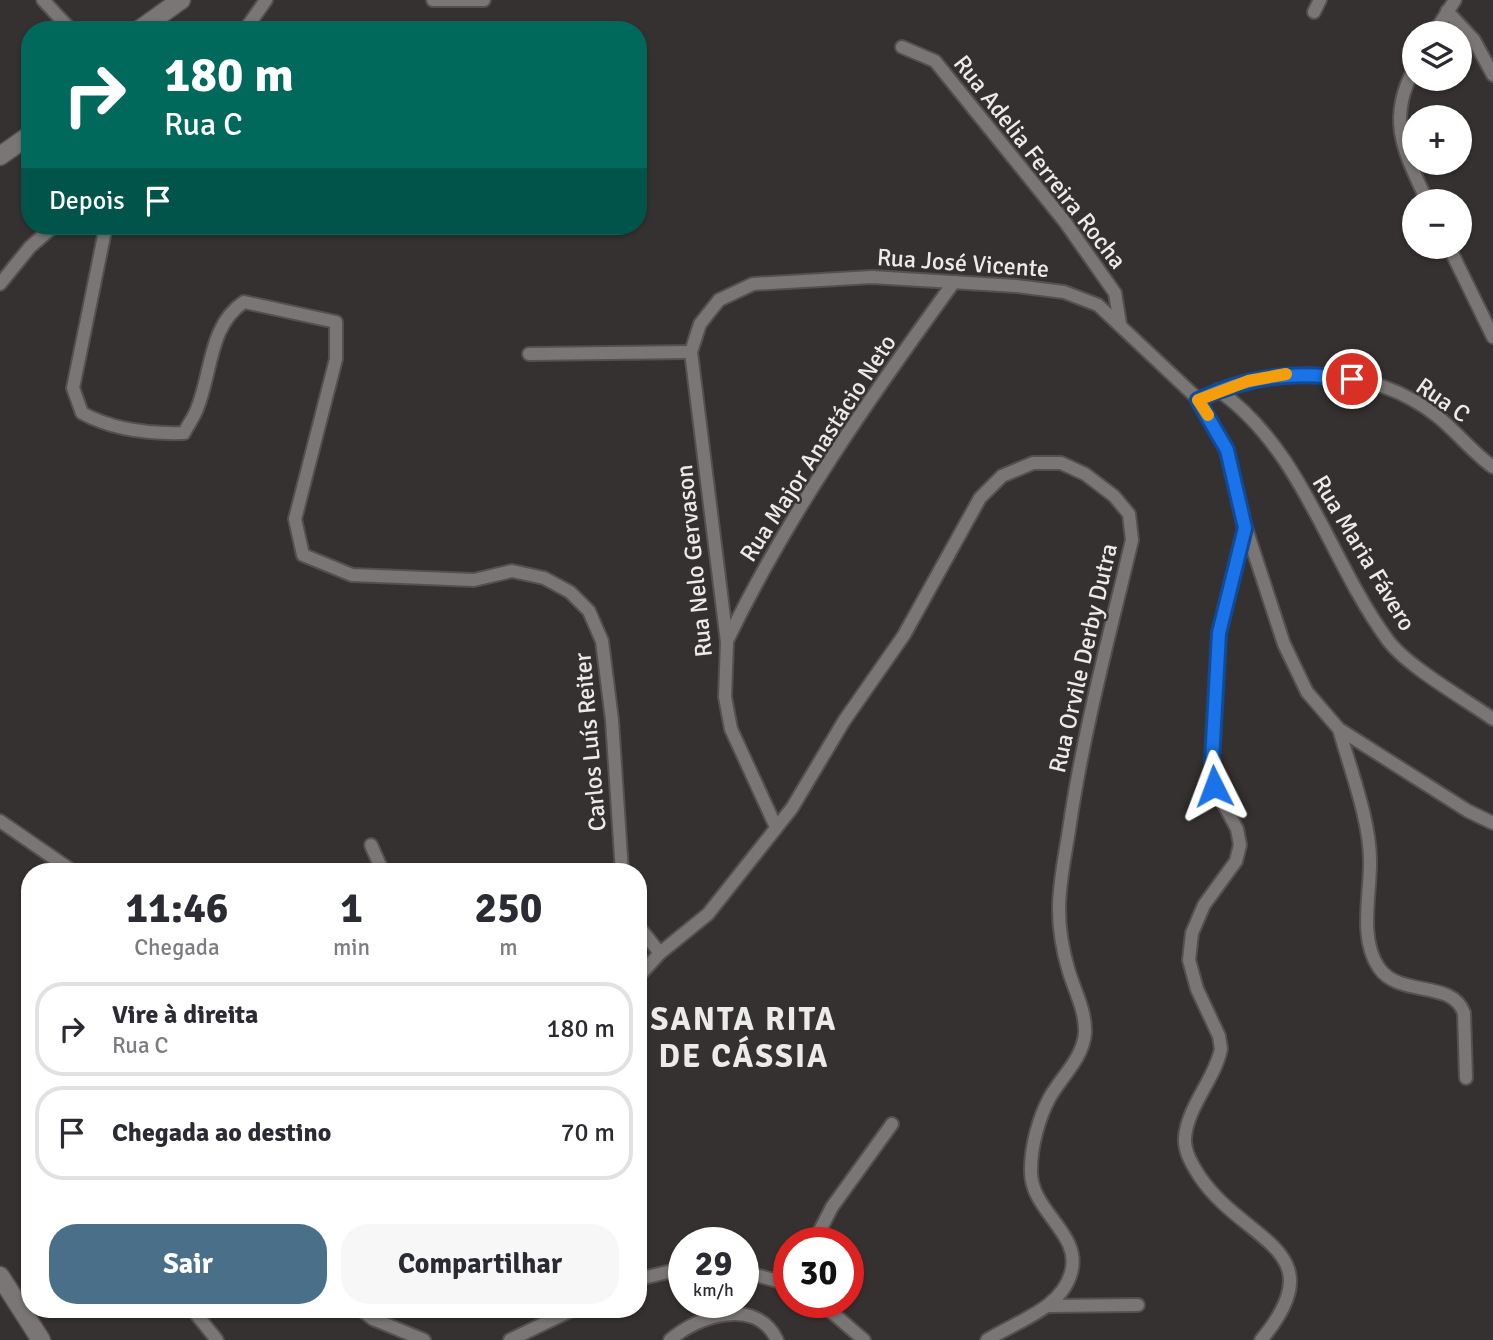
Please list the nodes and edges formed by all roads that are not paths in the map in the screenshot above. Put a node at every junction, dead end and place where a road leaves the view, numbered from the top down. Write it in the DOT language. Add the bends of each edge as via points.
graph roads {
  1 [pos="43,0"];
  2 [pos="181,0"];
  3 [pos="266,0"];
  4 [pos="433,0"];
  5 [pos="484,0"];
  6 [pos="1320,0"];
  7 [pos="1455,0"];
  8 [pos="1447,11"];
  9 [pos="1314,12"];
  10 [pos="63,21"];
  11 [pos="152,21"];
  12 [pos="251,21"];
  13 [pos="1441,21"];
  14 [pos="902,47"];
  15 [pos="1493,75"];
  16 [pos="1406,91"];
  17 [pos="21,141"];
  18 [pos="0,156"];
  19 [pos="1421,189"];
  20 [pos="44,235"];
  21 [pos="104,235"];
  22 [pos="1455,259"];
  23 [pos="954,282"];
  24 [pos="0,284"];
  25 [pos="700,324"];
  26 [pos="1120,324"];
  27 [pos="1493,337"];
  28 [pos="691,352"];
  29 [pos="529,354"];
  30 [pos="1218,390"];
  31 [pos="1198,400"];
  32 [pos="1493,467"];
  33 [pos="1245,528"];
  34 [pos="727,642"];
  35 [pos="1493,719"];
  36 [pos="1339,729"];
  37 [pos="0,821"];
  38 [pos="1493,823"];
  39 [pos="776,827"];
  40 [pos="371,845"];
  41 [pos="61,863"];
  42 [pos="379,863"];
  43 [pos="621,863"];
  44 [pos="647,937"];
  45 [pos="660,953"];
  46 [pos="647,967"];
  47 [pos="1466,1078"];
  48 [pos="892,1124"];
  49 [pos="822,1227"];
  50 [pos="668,1272"];
  51 [pos="647,1277"];
  52 [pos="2,1282"];
  53 [pos="21,1303"];
  54 [pos="1138,1305"];
  55 [pos="1048,1306"];
  56 [pos="31,1318"];
  57 [pos="199,1318"];
  58 [pos="372,1318"];
  59 [pos="555,1318"];
  60 [pos="839,1318"];
  61 [pos="41,1340"];
  62 [pos="217,1340"];
  63 [pos="424,1340"];
  64 [pos="510,1340"];
  65 [pos="670,1340"];
  66 [pos="777,1340"];
  67 [pos="864,1340"];
  68 [pos="987,1340"];
  69 [pos="1261,1340"];
  1 -- 10 [label="street"];
  2 -- 11 [label="main road"];
  3 -- 12 [label="street"];
  4 -- 5 [label="street"];
  6 -- 9 [label="street"];
  7 -- 8 [label="street"];
  8 -- 13 [label="street"];
  8 -- 15 [label="street" via="1474,40"];
  14 -- 26 [label="street, Rua Adelia Ferreira Rocha" via="935,61 1065,222 1115,293"];
  16 -- 19 [label="street" via="1399,127 1403,149"];
  17 -- 18 [label="main road"];
  20 -- 24 [label="street"];
  21 -- 43 [label="street, Carlos Luís Reiter" via="73,388 82,413 100,422 153,433 184,433 197,410 228,312 244,302 336,321 336,359 295,519 303,555 352,575 474,580 512,571 544,578 589,611 602,640"];
  22 -- 27 [label="street"];
  23 -- 25 [label="street, Rua José Vicente" via="872,277 753,284 719,300"];
  23 -- 26 [label="street, Rua José Vicente" via="1064,292 1098,305"];
  23 -- 34 [label="street, Rua Major Anastácio Neto" via="865,407 749,596"];
  25 -- 28 [label="street, Rua Nelo Gervason"];
  26 -- 31 [label="street, Rua José Vicente"];
  28 -- 29 [label="street"];
  28 -- 34 [label="street, Rua Nelo Gervason"];
  30 -- 31 [label="street, Rua C"];
  30 -- 32 [label="street, Rua C" via="1293,373 1369,381 1436,415"];
  30 -- 35 [label="street, Rua Maria Fávero" via="1244,408 1298,481 1389,642"];
  31 -- 33 [label="street, Rua José Vicente" via="1227,450"];
  33 -- 36 [label="street" via="1294,669"];
  33 -- 69 [label="street" via="1219,633 1212,761 1214,786 1237,829 1240,845 1236,861 1204,905 1192,933 1189,960 1221,1049 1185,1139 1190,1162 1206,1185 1278,1250 1290,1270 1291,1290 1280,1317"];
  34 -- 39 [label="street, Rua Nelo Gervason" via="725,697 731,729"];
  36 -- 38 [label="street"];
  36 -- 47 [label="street" via="1368,838 1371,950 1392,981 1445,994 1461,1005"];
  37 -- 41 [label="street"];
  39 -- 45 [label="street, Rua Orvile Derby Dutra" via="708,914"];
  39 -- 55 [label="street, Rua Orvile Derby Dutra" via="904,635 968,517 1002,476 1033,463 1061,463 1114,496 1129,514 1132,540 1075,785 1059,908 1085,1033 1077,1058 1040,1121 1031,1169 1039,1202 1072,1249 1073,1269 1066,1287"];
  40 -- 42 [label="street"];
  44 -- 45 [label="street"];
  45 -- 46 [label="street, Rua Orvile Derby Dutra"];
  48 -- 49 [label="street"];
  50 -- 51 [label="street"];
  52 -- 53 [label="main road"];
  54 -- 55 [label="street"];
  55 -- 68 [label="street, Rua Orvile Derby Dutra"];
  56 -- 61 [label="main road"];
  57 -- 62 [label="street"];
  58 -- 63 [label="street"];
  59 -- 64 [label="street"];
  60 -- 67 [label="street"];
  65 -- 66 [label="street" via="708,1317 743,1315 767,1324"];
}
